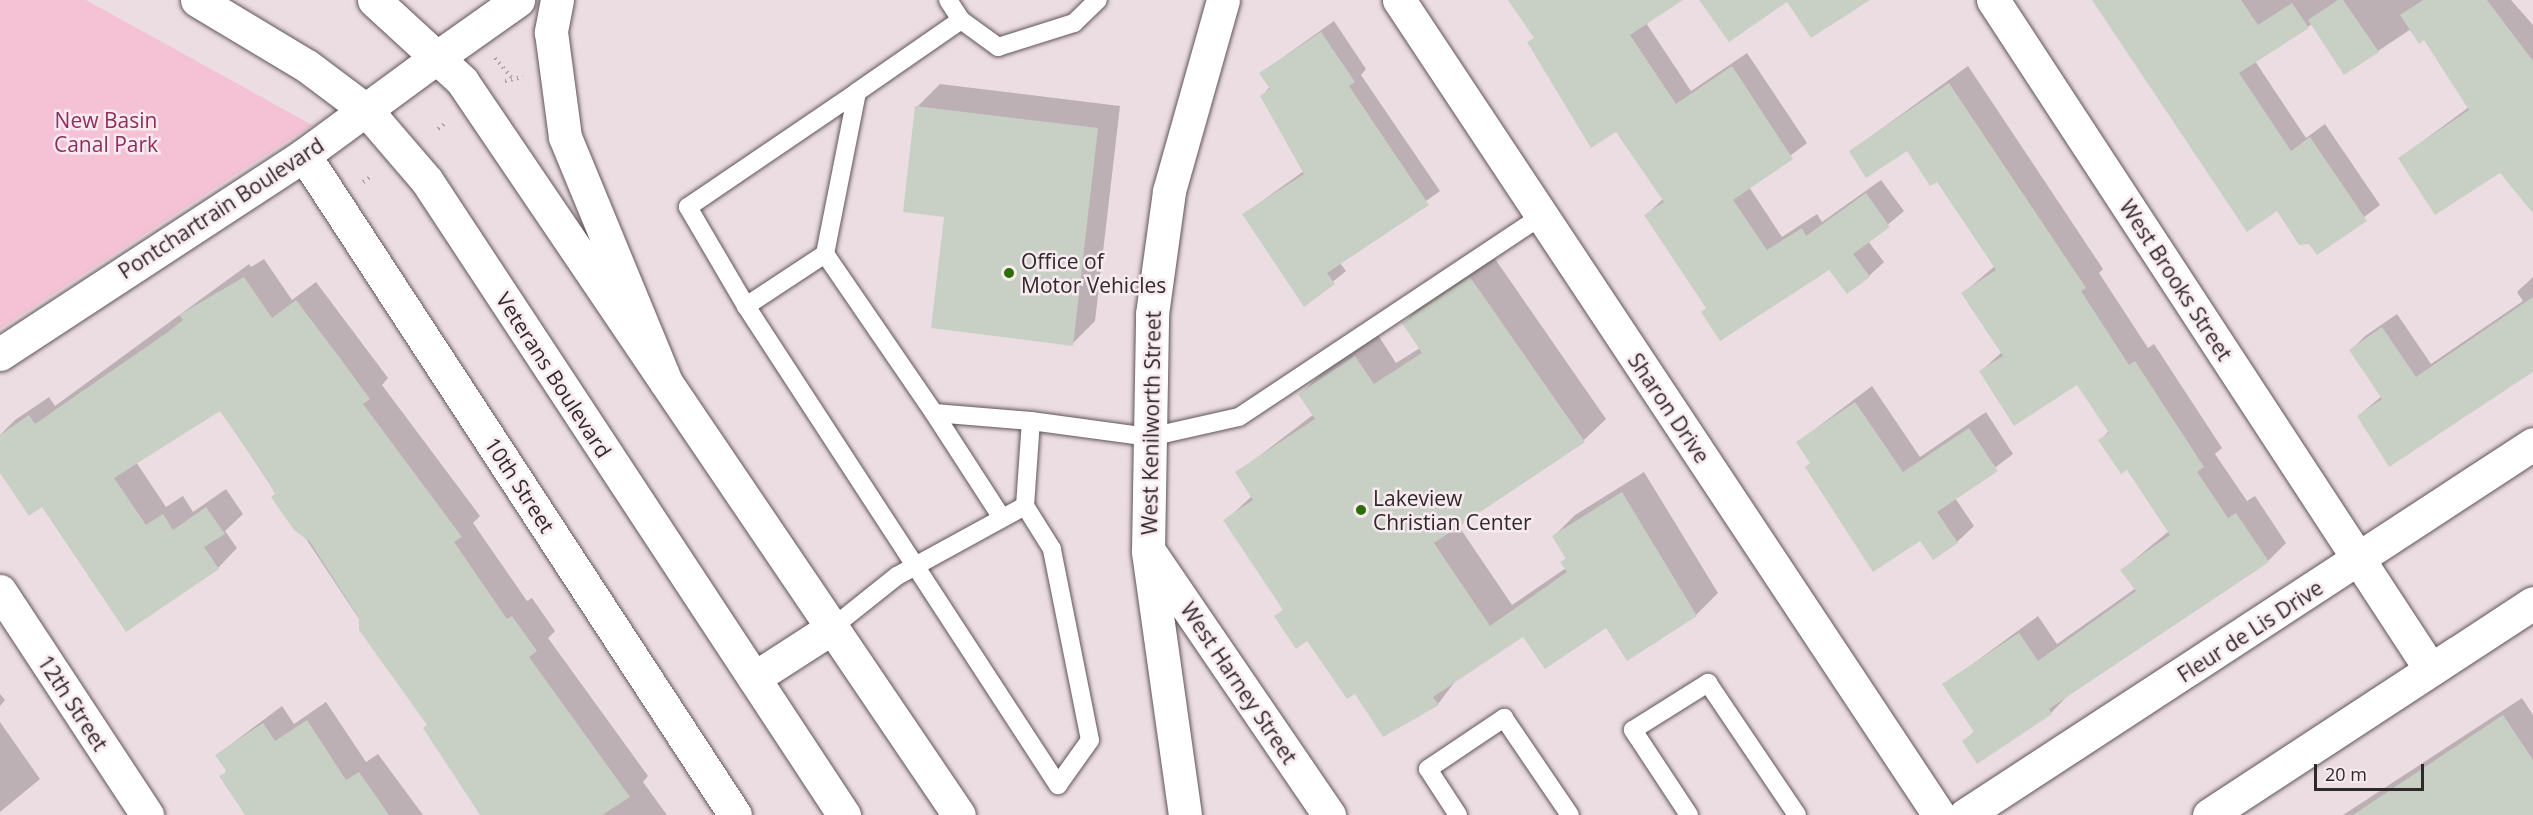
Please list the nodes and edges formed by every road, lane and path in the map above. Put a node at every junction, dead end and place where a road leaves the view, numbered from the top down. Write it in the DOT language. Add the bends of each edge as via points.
graph roads {
  1 [pos="197,0"];
  2 [pos="374,0"];
  3 [pos="518,0"];
  4 [pos="557,0"];
  5 [pos="948,0"];
  6 [pos="1098,0"];
  7 [pos="1223,0"];
  8 [pos="1399,0"];
  9 [pos="1993,0"];
  10 [pos="961,20"];
  11 [pos="493,55"];
  12 [pos="439,56"];
  13 [pos="527,76"];
  14 [pos="511,77"];
  15 [pos="499,86"];
  16 [pos="857,92"];
  17 [pos="367,111"];
  18 [pos="304,155"];
  19 [pos="1542,216"];
  20 [pos="825,254"];
  21 [pos="746,306"];
  22 [pos="0,354"];
  23 [pos="666,382"];
  24 [pos="933,413"];
  25 [pos="1031,422"];
  26 [pos="1150,437"];
  27 [pos="2533,444"];
  28 [pos="1025,506"];
  29 [pos="1002,518"];
  30 [pos="1148,550"];
  31 [pos="2359,560"];
  32 [pos="912,567"];
  33 [pos="0,591"];
  34 [pos="2533,603"];
  35 [pos="833,627"];
  36 [pos="2432,670"];
  37 [pos="754,678"];
  38 [pos="147,815"];
  39 [pos="735,815"];
  40 [pos="844,815"];
  41 [pos="959,815"];
  42 [pos="1185,815"];
  43 [pos="1329,815"];
  44 [pos="1458,815"];
  45 [pos="1570,815"];
  46 [pos="1689,815"];
  47 [pos="1797,815"];
  48 [pos="1939,815"];
  49 [pos="1965,815"];
  50 [pos="2210,815"];
  1 -- 17 [label="main road, Veterans Boulevard" via="307,66"];
  2 -- 12 [label="main road"];
  3 -- 12 [label="main road, Pontchartrain Boulevard"];
  4 -- 23 [label="main road" via="550,32 565,137"];
  5 -- 10 [label="lane"];
  6 -- 10 [label="lane" via="1074,23 998,47"];
  7 -- 26 [label="main road, West Kenilworth Street" via="1170,191 1152,314"];
  8 -- 19 [label="main road, Sharon Drive"];
  9 -- 31 [label="main road, West Brooks Street"];
  10 -- 16 [label="lane"];
  11 -- 14 [label="path"];
  12 -- 17 [label="main road, Pontchartrain Boulevard"];
  12 -- 23 [label="main road" via="491,123"];
  13 -- 14 [label="path"];
  14 -- 15 [label="path"];
  16 -- 20 [label="lane"];
  16 -- 21 [label="lane" via="688,207"];
  17 -- 18 [label="main road, Pontchartrain Boulevard"];
  17 -- 37 [label="main road, Veterans Boulevard" via="427,182"];
  18 -- 22 [label="main road, Pontchartrain Boulevard"];
  18 -- 39 [label="main road, 10th Street"];
  19 -- 26 [label="lane" via="1239,417"];
  19 -- 48 [label="main road, Sharon Drive"];
  20 -- 21 [label="lane"];
  20 -- 24 [label="lane"];
  21 -- 32 [label="lane"];
  23 -- 35 [label="main road"];
  24 -- 25 [label="lane"];
  24 -- 29 [label="lane"];
  25 -- 26 [label="lane"];
  25 -- 28 [label="lane"];
  26 -- 30 [label="main road, West Kenilworth Street"];
  27 -- 31 [label="main road, Fleur de Lis Drive"];
  28 -- 29 [label="lane"];
  28 -- 32 [label="lane" via="1052,549 1090,740 1058,785"];
  29 -- 32 [label="lane"];
  30 -- 42 [label="main road, West Kenilworth Street"];
  30 -- 43 [label="main road, West Harney Street"];
  31 -- 36 [label="main road, West Brooks Street"];
  31 -- 49 [label="main road, Fleur de Lis Drive"];
  32 -- 35 [label="lane"];
  33 -- 38 [label="main road, 12th Street"];
  34 -- 36 [label="main road"];
  35 -- 37 [label="main road"];
  35 -- 41 [label="main road"];
  36 -- 50 [label="main road"];
  37 -- 40 [label="main road, Veterans Boulevard"];
  44 -- 45 [label="lane" via="1428,769 1504,718"];
  46 -- 47 [label="lane" via="1633,730 1708,683"];
}
